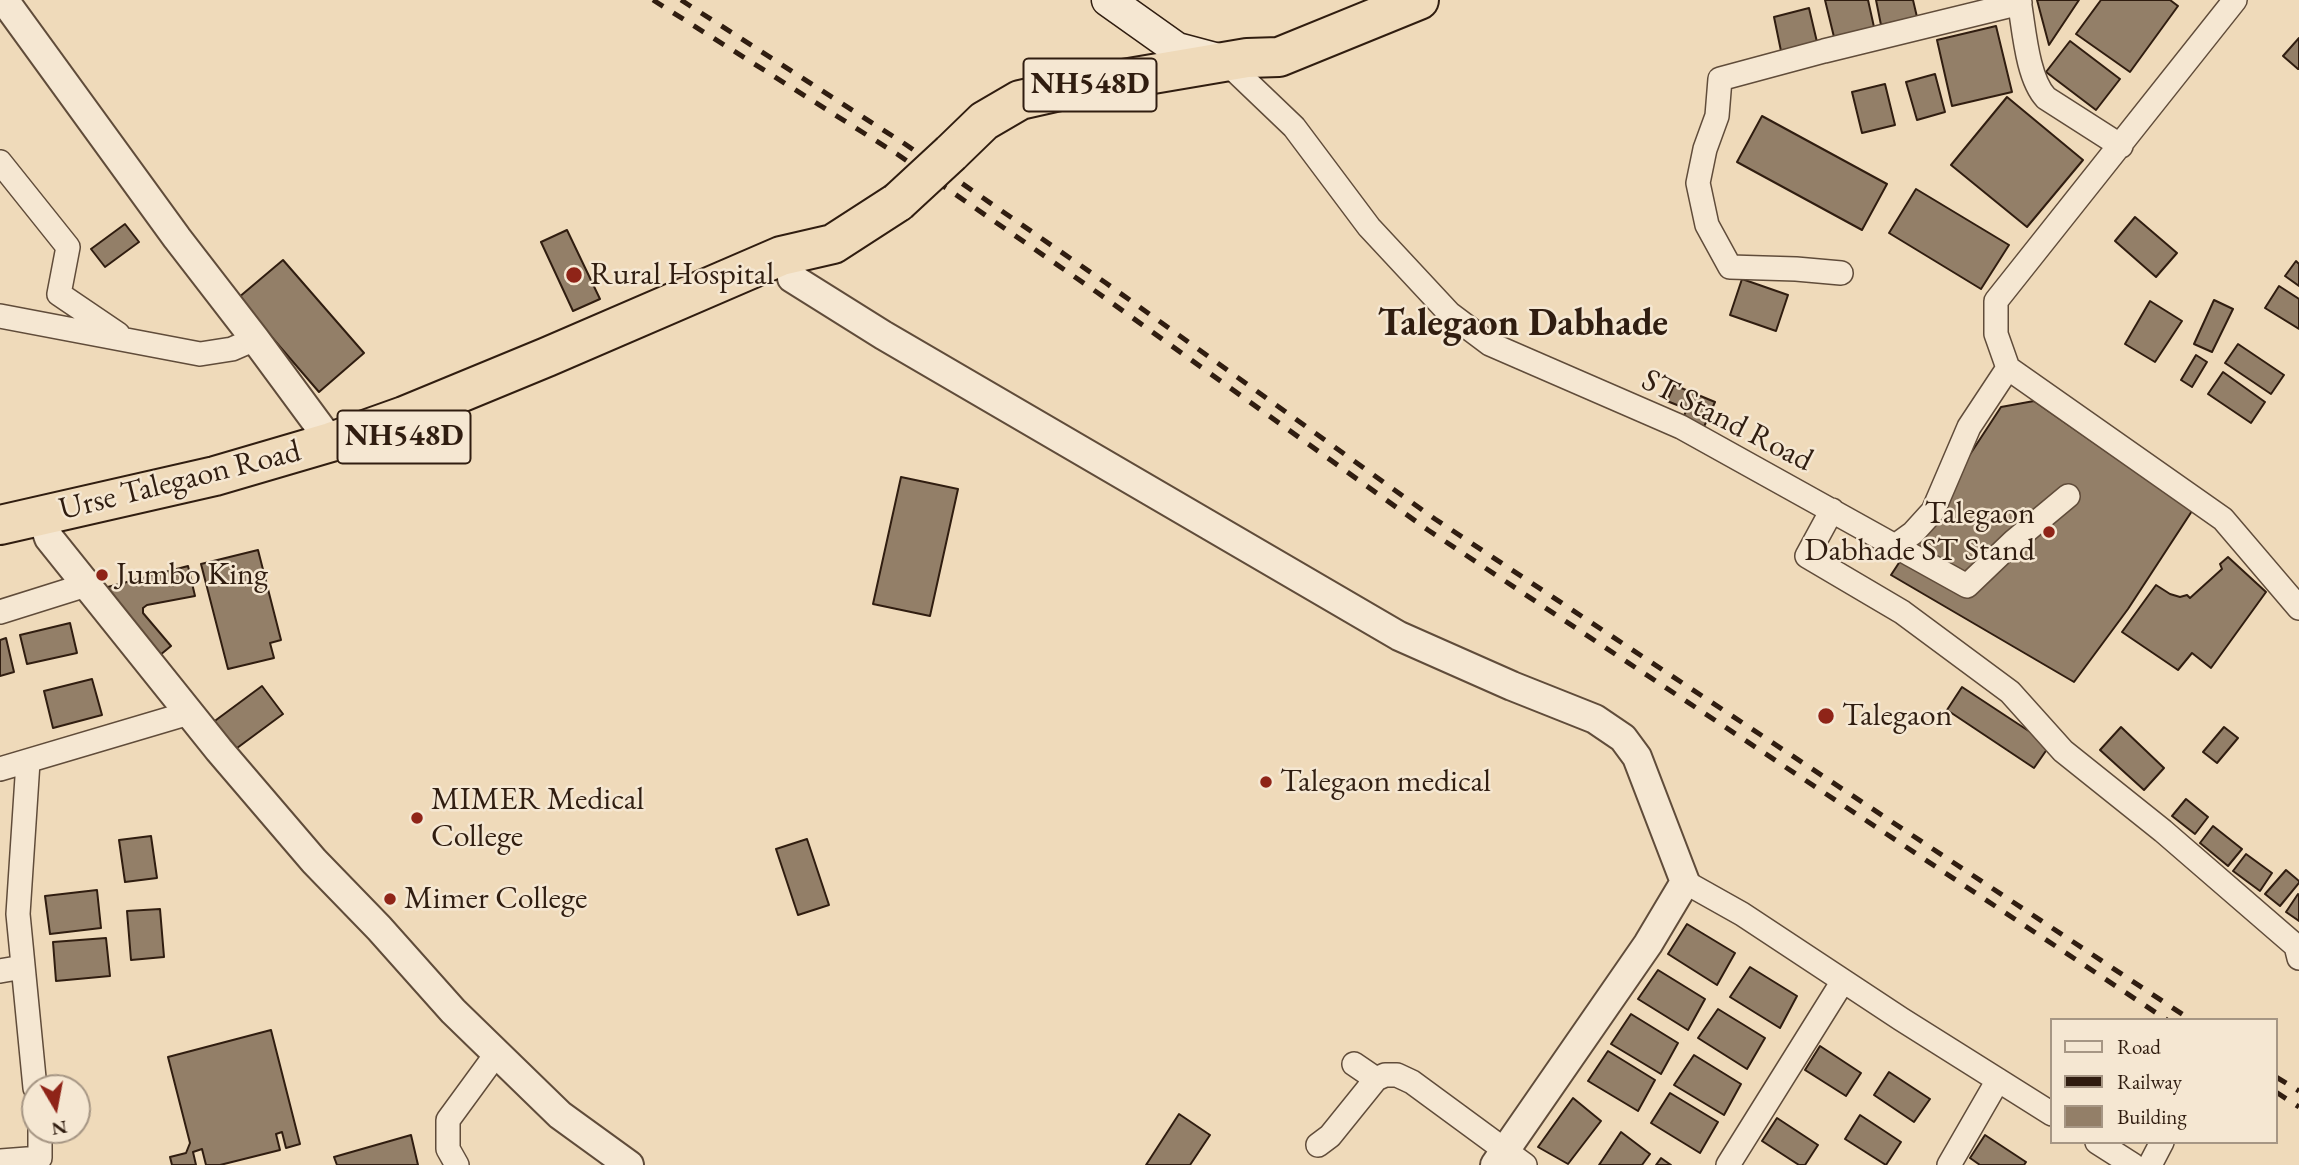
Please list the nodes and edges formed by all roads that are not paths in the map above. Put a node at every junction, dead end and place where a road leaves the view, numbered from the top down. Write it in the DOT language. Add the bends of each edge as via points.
graph roads {
  1 [pos="5,0"];
  2 [pos="1108,0"];
  3 [pos="1350,0"];
  4 [pos="1419,0"];
  5 [pos="2235,0"];
  6 [pos="2020,2"];
  7 [pos="1246,52"];
  8 [pos="2120,146"];
  9 [pos="0,162"];
  10 [pos="833,244"];
  11 [pos="1841,274"];
  12 [pos="792,278"];
  13 [pos="0,316"];
  14 [pos="124,338"];
  15 [pos="255,339"];
  16 [pos="2008,368"];
  17 [pos="331,442"];
  18 [pos="2068,496"];
  19 [pos="1832,510"];
  20 [pos="0,525"];
  21 [pos="45,527"];
  22 [pos="1895,546"];
  23 [pos="0,550"];
  24 [pos="86,585"];
  25 [pos="2299,608"];
  26 [pos="0,612"];
  27 [pos="189,713"];
  28 [pos="29,762"];
  29 [pos="0,769"];
  30 [pos="1685,882"];
  31 [pos="2299,958"];
  32 [pos="23,967"];
  33 [pos="0,971"];
  34 [pos="1843,981"];
  35 [pos="497,1053"];
  36 [pos="1354,1064"];
  37 [pos="34,1074"];
  38 [pos="1376,1079"];
  39 [pos="1998,1080"];
  40 [pos="2050,1113"];
  41 [pos="40,1144"];
  42 [pos="2099,1144"];
  43 [pos="2161,1144"];
  44 [pos="1318,1145"];
  45 [pos="1509,1160"];
  46 [pos="0,1161"];
  47 [pos="457,1165"];
  48 [pos="629,1165"];
  49 [pos="1728,1165"];
  50 [pos="1949,1165"];
  51 [pos="2133,1165"];
  52 [pos="2150,1165"];
  1 -- 15 [label="street"];
  2 -- 7 [label="main road" via="1177,49"];
  3 -- 7 [label="highway, NH548D"];
  4 -- 7 [label="highway, NH548D" via="1279,57"];
  5 -- 8 [label="street"];
  6 -- 8 [label="street" via="2039,90"];
  6 -- 11 [label="street" via="1720,79 1717,116 1698,183 1707,225 1730,267"];
  7 -- 10 [label="highway, Urse Talegaon Road / NH548D, bridge" via="1020,100 984,121 898,202"];
  7 -- 19 [label="street, ST Stand Road" via="1294,127 1369,227 1450,314 1490,344 1681,427"];
  8 -- 16 [label="street" via="1996,301 1996,334"];
  9 -- 14 [label="street" via="68,247 60,294"];
  10 -- 12 [label="highway, NH548D"];
  10 -- 17 [label="highway, Urse Talegaon Road / NH548D" via="781,256 404,416"];
  12 -- 21 [label="highway, Urse Talegaon Road / NH548D" via="367,452 282,479"];
  12 -- 30 [label="street" via="1399,636 1595,719 1623,738 1636,757"];
  13 -- 14 [label="street"];
  14 -- 15 [label="street" via="200,354 233,349"];
  15 -- 17 [label="street"];
  16 -- 22 [label="street" via="1969,427 1933,511"];
  16 -- 25 [label="street" via="2223,519"];
  17 -- 21 [label="highway, Urse Talegaon Road / NH548D"];
  18 -- 22 [label="street, ST Stand Road" via="1967,586"];
  19 -- 22 [label="street, ST Stand Road"];
  19 -- 31 [label="street" via="1807,556 1902,612 2010,692 2063,751 2296,946"];
  20 -- 21 [label="highway, Urse Talegaon Road / NH548D"];
  21 -- 23 [label="highway, Urse Talegaon Road / NH548D"];
  21 -- 24 [label="street"];
  24 -- 26 [label="street"];
  24 -- 27 [label="street"];
  27 -- 28 [label="street"];
  27 -- 35 [label="street" via="314,861"];
  28 -- 29 [label="street"];
  28 -- 32 [label="street" via="18,914"];
  30 -- 34 [label="street"];
  30 -- 45 [label="street"];
  32 -- 33 [label="street"];
  32 -- 37 [label="street"];
  34 -- 39 [label="street"];
  34 -- 49 [label="street"];
  35 -- 47 [label="street" via="448,1120 448,1149"];
  35 -- 48 [label="street" via="560,1115"];
  36 -- 38 [label="street"];
  38 -- 44 [label="street"];
  38 -- 45 [label="street" via="1397,1075 1412,1082"];
  39 -- 40 [label="street"];
  39 -- 50 [label="street"];
  41 -- 46 [label="street" via="40,1158"];
  42 -- 51 [label="street"];
  43 -- 52 [label="street"];
}
